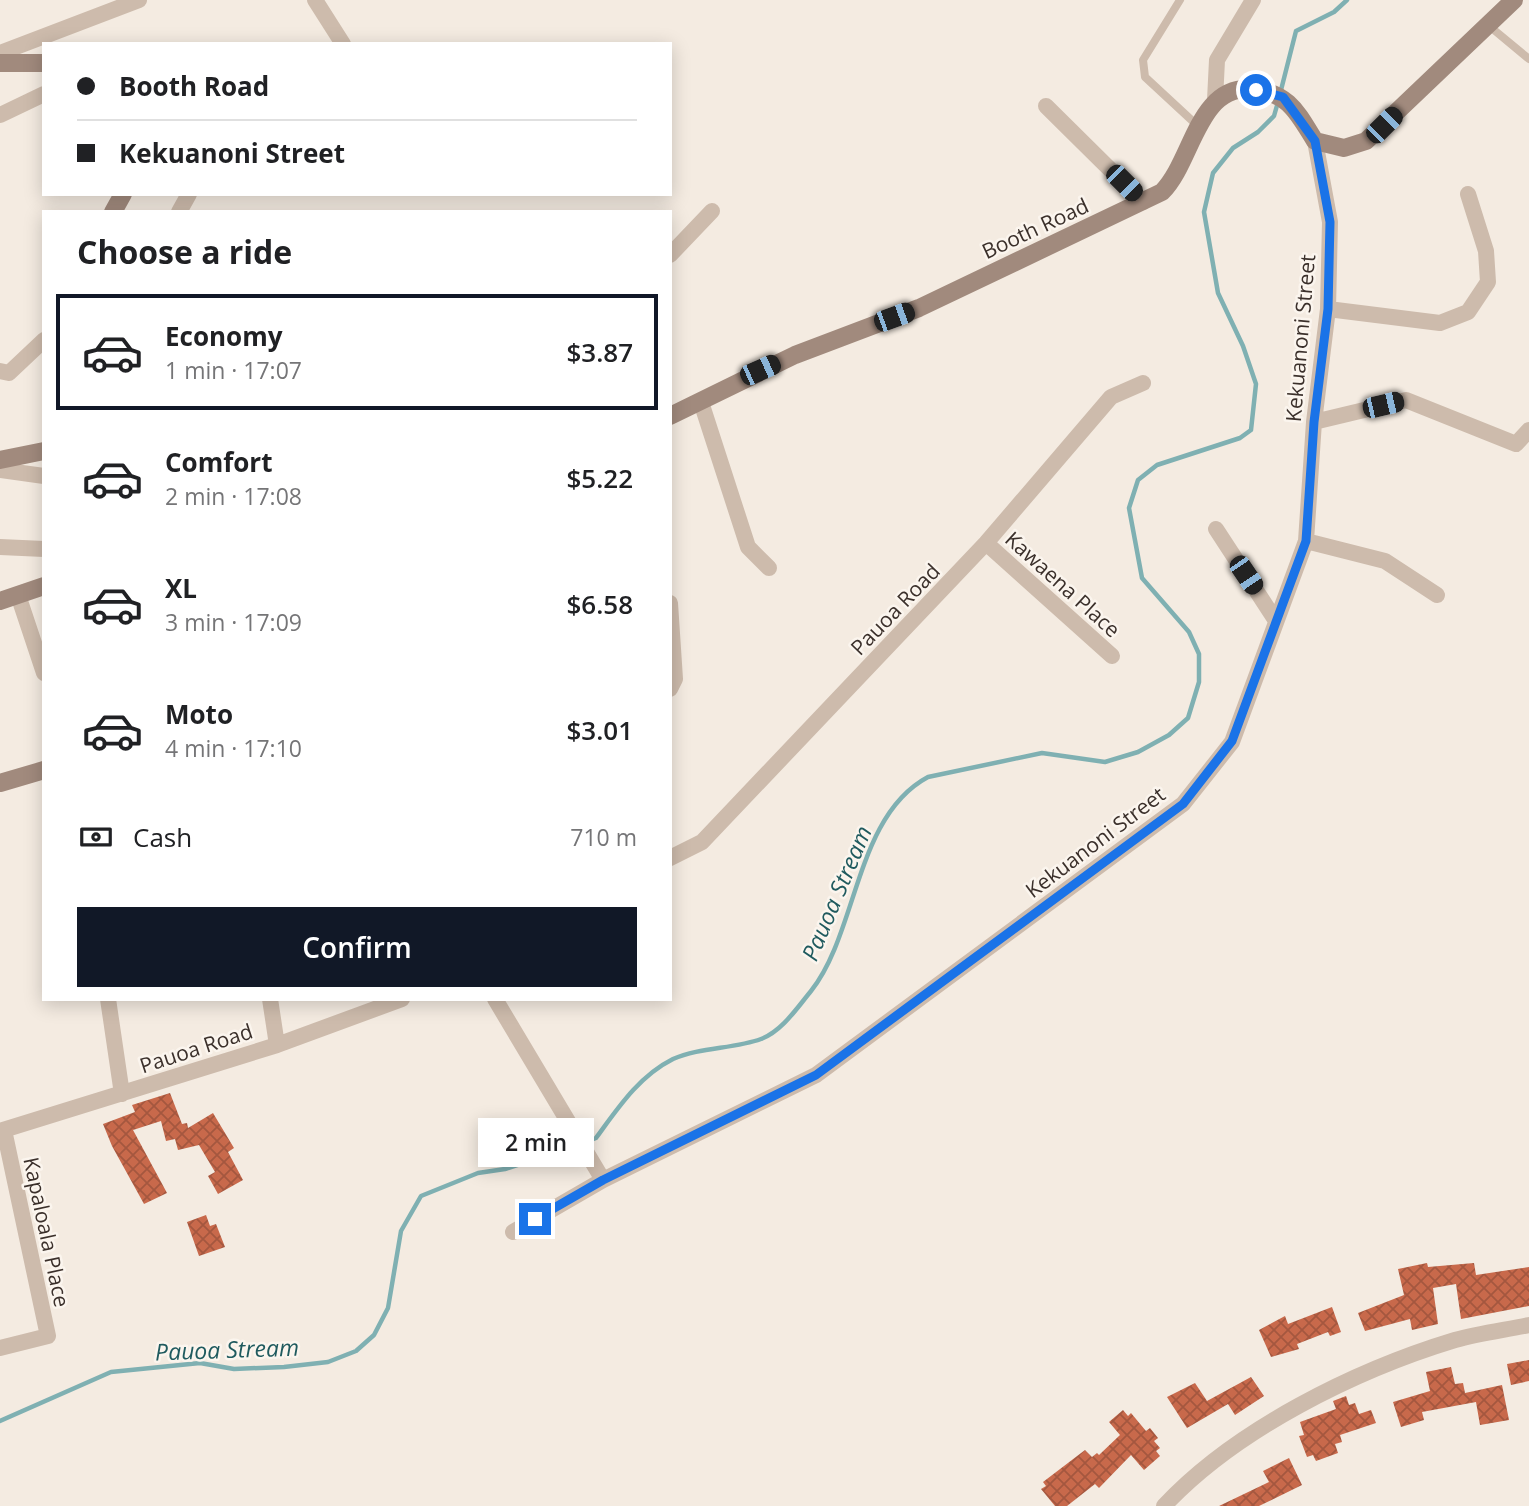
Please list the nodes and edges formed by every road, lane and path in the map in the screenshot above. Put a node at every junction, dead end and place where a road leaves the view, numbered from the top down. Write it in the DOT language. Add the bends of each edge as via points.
graph roads {
  1 [pos="139,0"];
  2 [pos="315,0"];
  3 [pos="1180,0"];
  4 [pos="1253,0"];
  5 [pos="1514,0"];
  6 [pos="1488,25"];
  7 [pos="342,42"];
  8 [pos="0,52"];
  9 [pos="1529,59"];
  10 [pos="0,63"];
  11 [pos="42,63"];
  12 [pos="42,95"];
  13 [pos="1215,100"];
  14 [pos="1046,106"];
  15 [pos="0,115"];
  16 [pos="1199,127"];
  17 [pos="1315,141"];
  18 [pos="1468,194"];
  19 [pos="1143,202"];
  20 [pos="712,211"];
  21 [pos="672,253"];
  22 [pos="1328,309"];
  23 [pos="42,342"];
  24 [pos="0,371"];
  25 [pos="1143,383"];
  26 [pos="701,402"];
  27 [pos="672,415"];
  28 [pos="1314,422"];
  29 [pos="1529,430"];
  30 [pos="42,451"];
  31 [pos="0,460"];
  32 [pos="0,470"];
  33 [pos="42,476"];
  34 [pos="1216,529"];
  35 [pos="1306,541"];
  36 [pos="986,542"];
  37 [pos="0,547"];
  38 [pos="42,549"];
  39 [pos="769,568"];
  40 [pos="42,587"];
  41 [pos="18,595"];
  42 [pos="1437,596"];
  43 [pos="0,601"];
  44 [pos="1276,621"];
  45 [pos="672,633"];
  46 [pos="1112,656"];
  47 [pos="42,667"];
  48 [pos="672,685"];
  49 [pos="42,771"];
  50 [pos="0,783"];
  51 [pos="672,857"];
  52 [pos="108,1001"];
  53 [pos="270,1001"];
  54 [pos="397,1001"];
  55 [pos="496,1001"];
  56 [pos="277,1045"];
  57 [pos="122,1094"];
  58 [pos="2,1131"];
  59 [pos="603,1180"];
  60 [pos="513,1232"];
  61 [pos="1529,1325"];
  62 [pos="0,1348"];
  63 [pos="1164,1506"];
  1 -- 8 [label="street"];
  2 -- 7 [label="street"];
  3 -- 16 [label="lane" via="1143,60 1145,77"];
  4 -- 13 [label="street" via="1217,60"];
  5 -- 6 [label="street"];
  6 -- 9 [label="lane"];
  6 -- 17 [label="street" via="1366,141 1344,148"];
  10 -- 11 [label="street"];
  12 -- 15 [label="street"];
  13 -- 16 [label="street, Booth Road"];
  13 -- 17 [label="street" via="1234,90 1283,97"];
  14 -- 19 [label="street"];
  16 -- 19 [label="street, Booth Road" via="1172,182"];
  17 -- 22 [label="street, Kekuanoni Street" via="1330,222"];
  18 -- 22 [label="street" via="1486,251 1488,282 1468,312 1440,323"];
  19 -- 26 [label="street, Booth Road" via="919,308 760,370"];
  20 -- 21 [label="street"];
  22 -- 28 [label="street, Kekuanoni Street"];
  23 -- 24 [label="street" via="9,373"];
  25 -- 36 [label="street, Pauoa Road" via="1111,397"];
  26 -- 27 [label="street, Booth Road"];
  26 -- 39 [label="street" via="748,547"];
  28 -- 29 [label="street" via="1406,400 1516,444"];
  28 -- 35 [label="street, Kekuanoni Street"];
  30 -- 31 [label="street"];
  32 -- 33 [label="street"];
  34 -- 44 [label="street"];
  35 -- 42 [label="street" via="1385,561"];
  35 -- 44 [label="street, Kekuanoni Street"];
  36 -- 46 [label="street, Kawaena Place"];
  36 -- 51 [label="street, Pauoa Road" via="702,842"];
  37 -- 38 [label="street"];
  40 -- 41 [label="street"];
  41 -- 43 [label="street"];
  41 -- 47 [label="street"];
  44 -- 59 [label="street, Kekuanoni Street" via="1232,741 1183,804 816,1075"];
  45 -- 48 [label="street"];
  49 -- 50 [label="street"];
  52 -- 57 [label="street"];
  53 -- 56 [label="street"];
  54 -- 56 [label="street, Pauoa Road"];
  55 -- 59 [label="street"];
  56 -- 57 [label="street, Pauoa Road"];
  57 -- 58 [label="street, Pauoa Road"];
  58 -- 62 [label="street, Kapaloala Place" via="48,1336"];
  59 -- 60 [label="street, Kekuanoni Street"];
  61 -- 63 [label="street" via="1456,1340 1345,1381 1254,1432"];
}
